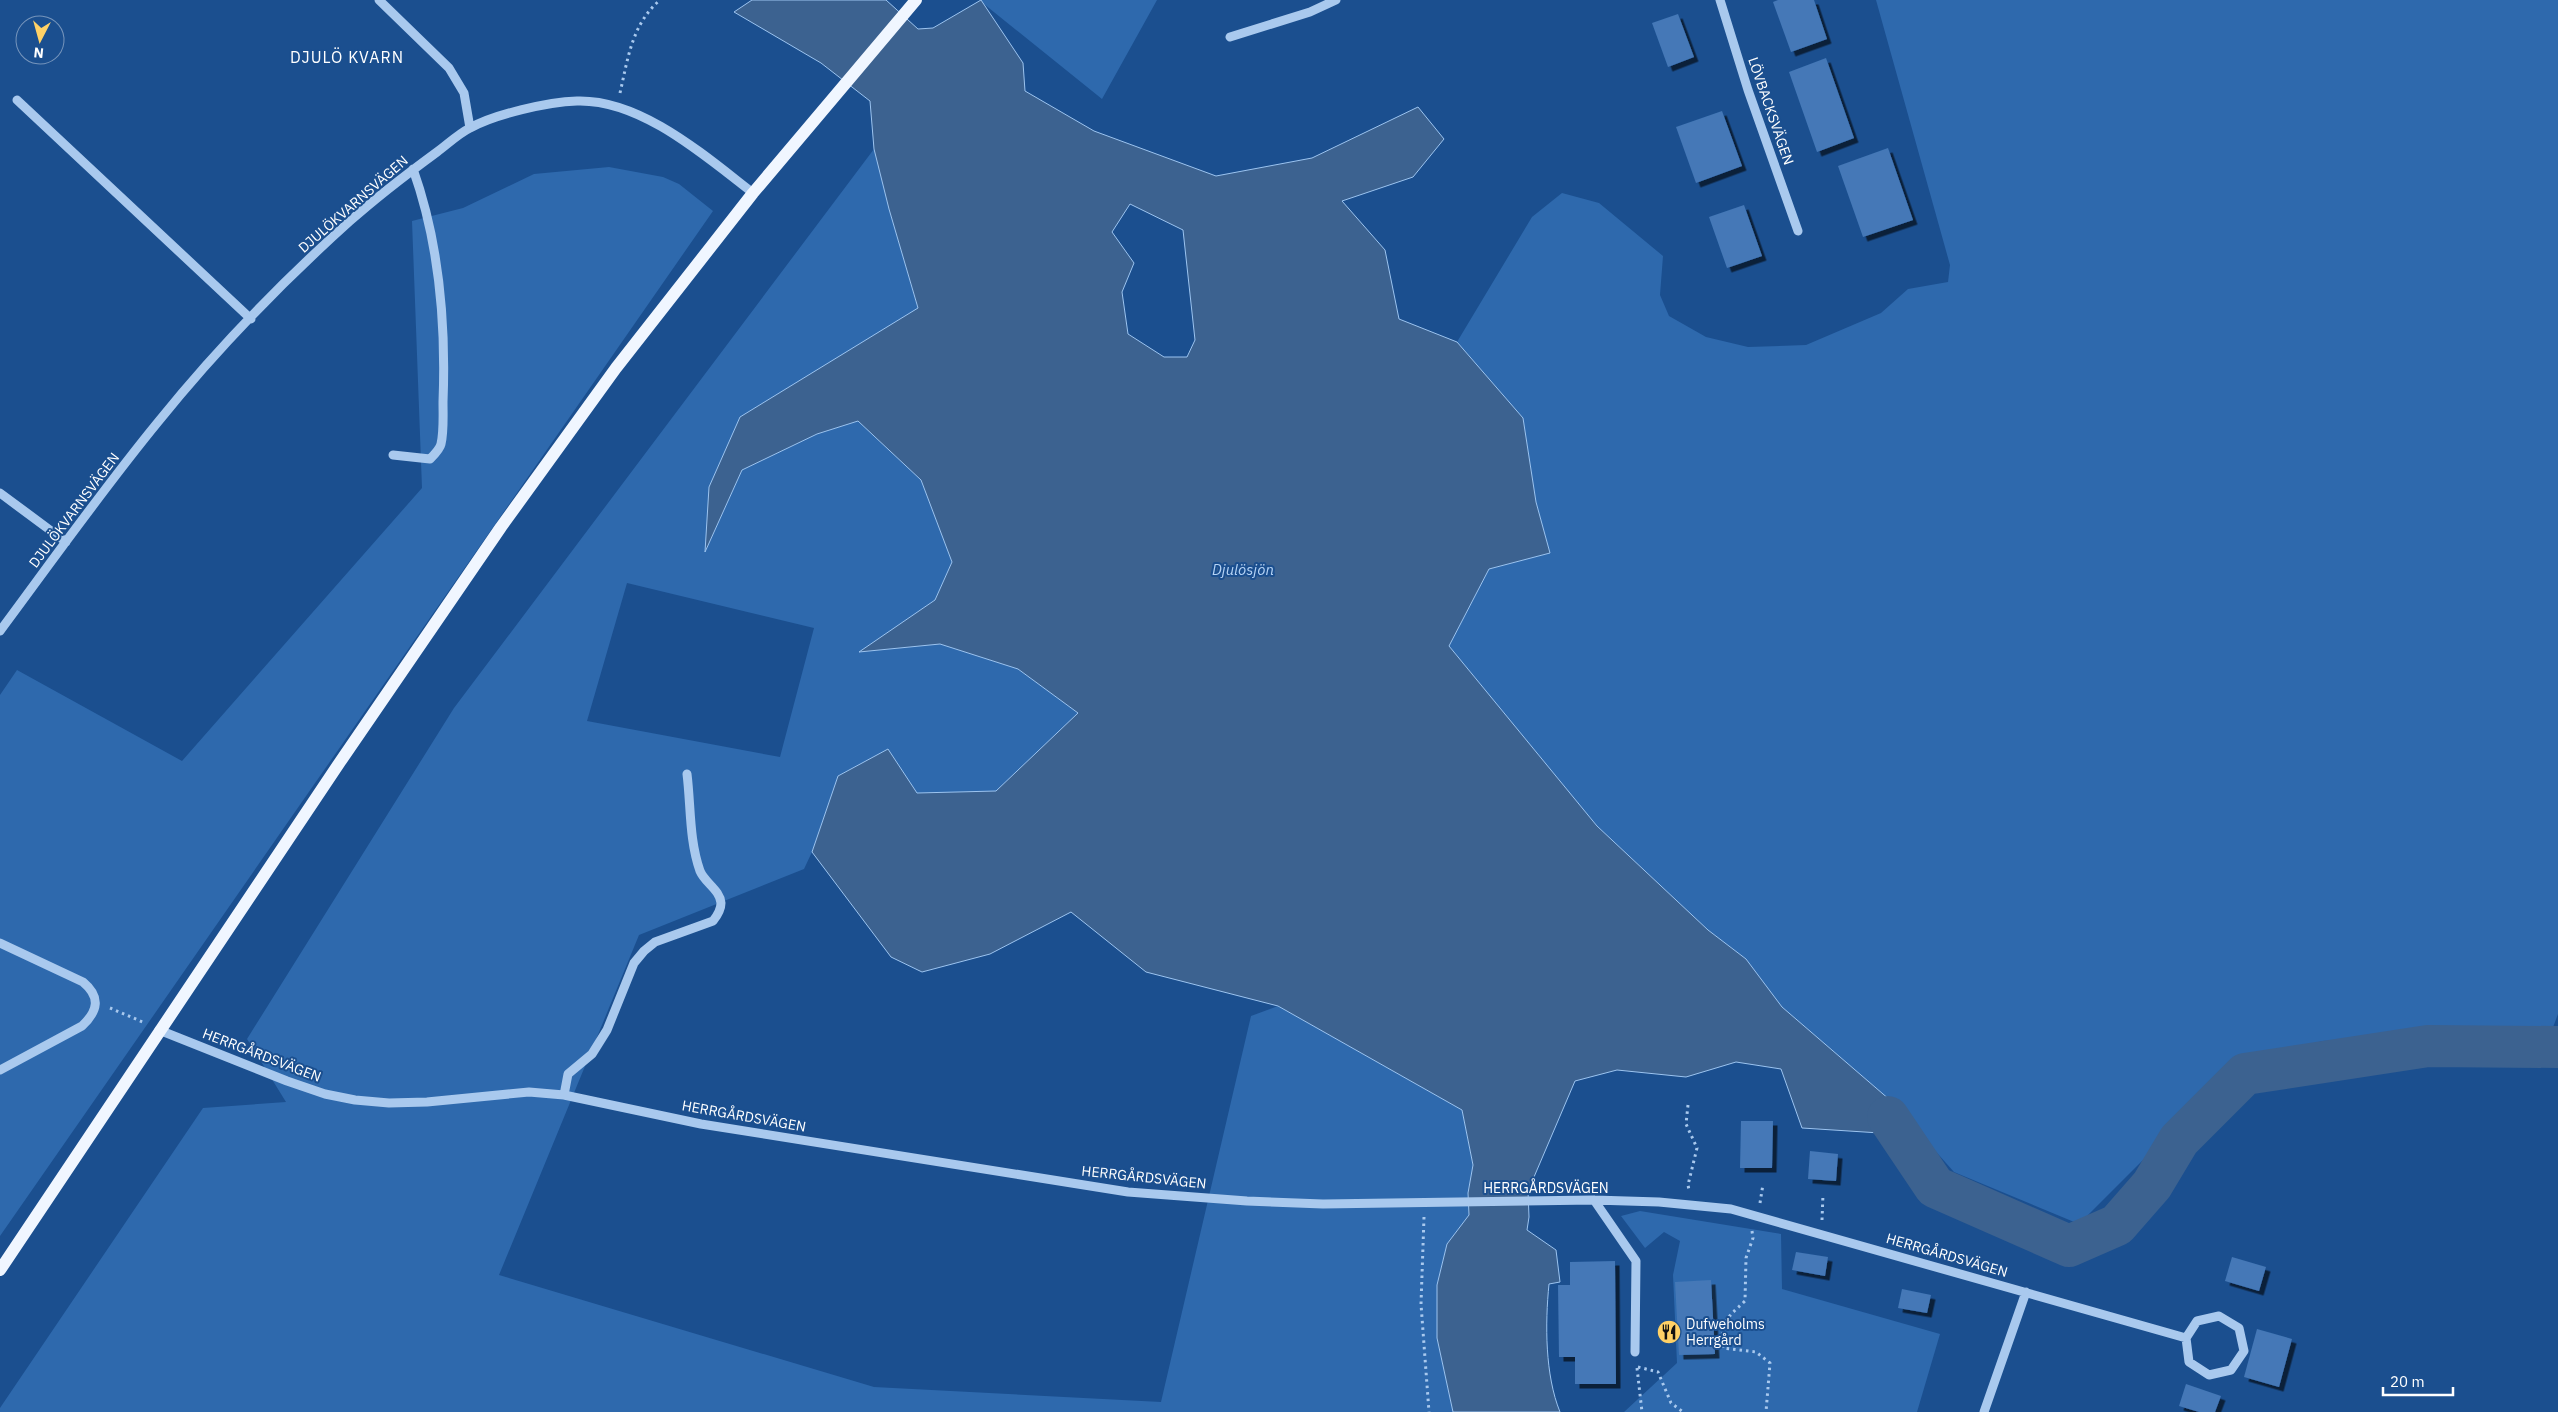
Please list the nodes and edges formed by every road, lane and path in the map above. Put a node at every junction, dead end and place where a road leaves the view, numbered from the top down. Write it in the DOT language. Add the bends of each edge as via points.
graph roads {
  1 [pos="380,0"];
  2 [pos="660,0"];
  3 [pos="916,0"];
  4 [pos="1336,0"];
  5 [pos="1720,0"];
  6 [pos="1230,37"];
  7 [pos="17,100"];
  8 [pos="617,108"];
  9 [pos="470,128"];
  10 [pos="413,170"];
  11 [pos="753,193"];
  12 [pos="1798,231"];
  13 [pos="251,319"];
  14 [pos="393,455"];
  15 [pos="0,493"];
  16 [pos="66,542"];
  17 [pos="0,631"];
  18 [pos="687,774"];
  19 [pos="0,943"];
  20 [pos="95,997"];
  21 [pos="160,1030"];
  22 [pos="0,1070"];
  23 [pos="564,1095"];
  24 [pos="1688,1105"];
  25 [pos="1763,1184"];
  26 [pos="1823,1194"];
  27 [pos="1594,1200"];
  28 [pos="1424,1204"];
  29 [pos="1692,1206"];
  30 [pos="1752,1214"];
  31 [pos="1820,1233"];
  32 [pos="0,1270"];
  33 [pos="2026,1292"];
  34 [pos="2186,1338"];
  35 [pos="1635,1352"];
  36 [pos="1637,1367"];
  37 [pos="1428,1412"];
  38 [pos="1642,1412"];
  39 [pos="1683,1412"];
  40 [pos="1766,1412"];
  41 [pos="1984,1412"];
  1 -- 9 [label="street" via="449,68 464,94"];
  2 -- 8 [label="path" via="647,11 638,26"];
  3 -- 11 [label="main road"];
  4 -- 6 [label="street" via="1310,12"];
  5 -- 12 [label="street, LÖVBACKSVÄGEN"];
  7 -- 13 [label="street"];
  8 -- 9 [label="street, DJULÖKVARNSVÄGEN" via="578,101 526,109"];
  8 -- 11 [label="street, DJULÖKVARNSVÄGEN" via="664,128"];
  9 -- 10 [label="street, DJULÖKVARNSVÄGEN"];
  10 -- 13 [label="street, DJULÖKVARNSVÄGEN" via="315,253"];
  10 -- 14 [label="street" via="425,202 441,310 444,379 441,446 430,459"];
  11 -- 21 [label="main road" via="616,368 501,527"];
  13 -- 16 [label="street, DJULÖKVARNSVÄGEN" via="159,421"];
  15 -- 16 [label="street"];
  16 -- 17 [label="street, DJULÖKVARNSVÄGEN"];
  18 -- 23 [label="street" via="690,826 700,870 719,894 721,904 718,913 713,921 655,942 644,951 630,972 608,1030 592,1054 568,1074"];
  19 -- 20 [label="street" via="75,977 92,989"];
  20 -- 21 [label="path"];
  20 -- 22 [label="street" via="93,1016 82,1026"];
  21 -- 23 [label="street, HERRGÅRDSVÄGEN" via="287,1081 355,1100 428,1102 529,1092"];
  21 -- 32 [label="main road"];
  23 -- 28 [label="street, HERRGÅRDSVÄGEN" via="701,1124 1128,1192 1247,1201"];
  24 -- 29 [label="path" via="1686,1124 1697,1148 1688,1185"];
  25 -- 30 [label="path" via="1760,1202"];
  26 -- 31 [label="path"];
  27 -- 28 [label="street, HERRGÅRDSVÄGEN"];
  27 -- 29 [label="street, HERRGÅRDSVÄGEN"];
  27 -- 35 [label="street" via="1636,1261"];
  28 -- 37 [label="path" via="1421,1304"];
  29 -- 30 [label="street, HERRGÅRDSVÄGEN"];
  30 -- 31 [label="street, HERRGÅRDSVÄGEN"];
  30 -- 40 [label="path" via="1753,1238 1746,1258 1745,1301 1722,1327 1723,1348 1756,1352 1770,1363"];
  31 -- 33 [label="street, HERRGÅRDSVÄGEN"];
  33 -- 34 [label="street, HERRGÅRDSVÄGEN"];
  33 -- 41 [label="street"];
  34 -- 34 [label="street" via="2197,1321 2219,1316 2239,1328 2244,1351 2231,1370 2209,1375 2190,1362"];
  35 -- 36 [label="path"];
  36 -- 38 [label="path"];
  36 -- 39 [label="path" via="1658,1372 1671,1403"];
}
